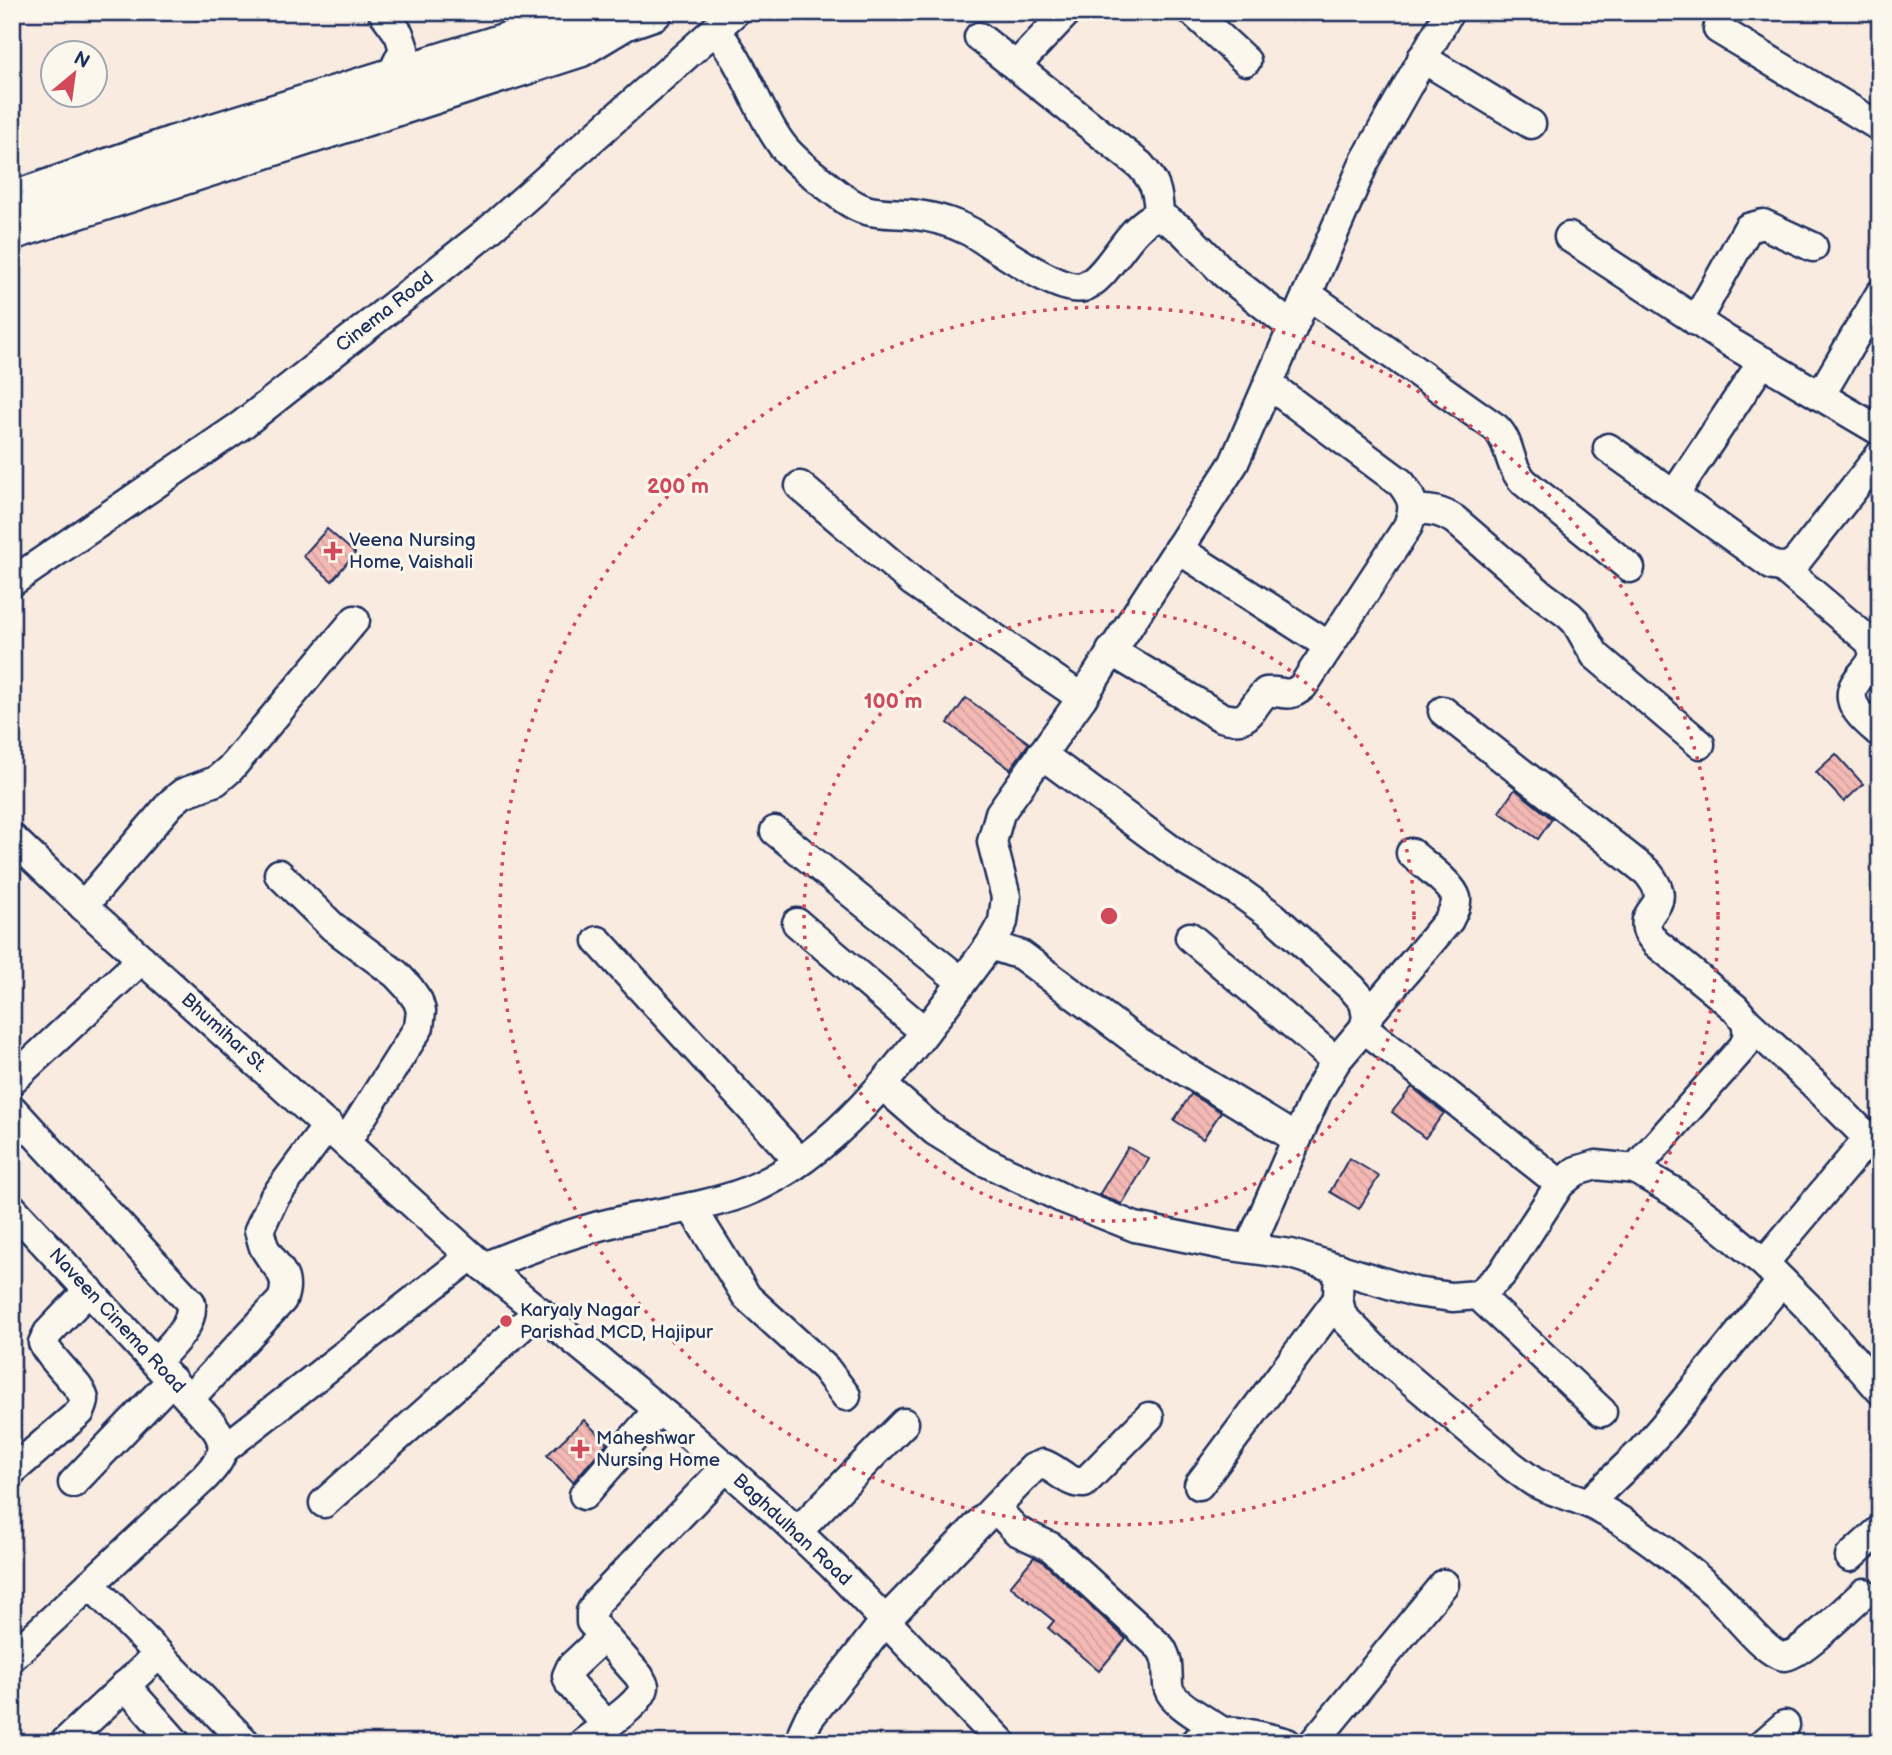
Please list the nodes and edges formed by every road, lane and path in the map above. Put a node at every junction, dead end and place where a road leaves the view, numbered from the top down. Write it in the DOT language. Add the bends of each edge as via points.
graph roads {
  1 [pos="383,12"];
  2 [pos="1067,12"];
  3 [pos="1193,12"];
  4 [pos="1449,12"];
  5 [pos="577,15"];
  6 [pos="640,17"];
  7 [pos="726,21"];
  8 [pos="1718,29"];
  9 [pos="979,37"];
  10 [pos="1422,58"];
  11 [pos="1246,61"];
  12 [pos="1016,66"];
  13 [pos="391,76"];
  14 [pos="1531,124"];
  15 [pos="1880,127"];
  16 [pos="12,200"];
  17 [pos="1159,215"];
  18 [pos="12,232"];
  19 [pos="1569,237"];
  20 [pos="1813,247"];
  21 [pos="1307,294"];
  22 [pos="1880,295"];
  23 [pos="1696,321"];
  24 [pos="1292,327"];
  25 [pos="1763,361"];
  26 [pos="1268,384"];
  27 [pos="1820,396"];
  28 [pos="1880,431"];
  29 [pos="1608,448"];
  30 [pos="1880,455"];
  31 [pos="800,486"];
  32 [pos="1674,495"];
  33 [pos="1414,510"];
  34 [pos="1178,549"];
  35 [pos="1630,568"];
  36 [pos="1783,568"];
  37 [pos="12,582"];
  38 [pos="355,620"];
  39 [pos="1329,646"];
  40 [pos="1111,651"];
  41 [pos="1082,698"];
  42 [pos="1443,711"];
  43 [pos="1880,733"];
  44 [pos="1700,744"];
  45 [pos="1041,754"];
  46 [pos="775,831"];
  47 [pos="12,838"];
  48 [pos="1411,853"];
  49 [pos="279,874"];
  50 [pos="83,906"];
  51 [pos="797,923"];
  52 [pos="1191,937"];
  53 [pos="598,941"];
  54 [pos="990,945"];
  55 [pos="142,959"];
  56 [pos="962,982"];
  57 [pos="1746,1021"];
  58 [pos="1366,1023"];
  59 [pos="924,1031"];
  60 [pos="1336,1061"];
  61 [pos="12,1080"];
  62 [pos="882,1085"];
  63 [pos="12,1109"];
  64 [pos="337,1133"];
  65 [pos="1297,1139"];
  66 [pos="1874,1144"];
  67 [pos="799,1161"];
  68 [pos="1635,1169"];
  69 [pos="1560,1184"];
  70 [pos="691,1207"];
  71 [pos="12,1208"];
  72 [pos="438,1226"];
  73 [pos="1249,1248"];
  74 [pos="477,1261"];
  75 [pos="1339,1268"];
  76 [pos="1773,1272"];
  77 [pos="89,1290"];
  78 [pos="1478,1295"];
  79 [pos="1338,1299"];
  80 [pos="539,1311"];
  81 [pos="173,1380"];
  82 [pos="1880,1390"];
  83 [pos="846,1396"];
  84 [pos="658,1410"];
  85 [pos="1602,1412"];
  86 [pos="1149,1417"];
  87 [pos="904,1423"];
  88 [pos="222,1442"];
  89 [pos="726,1467"];
  90 [pos="12,1471"];
  91 [pos="73,1483"];
  92 [pos="1199,1485"];
  93 [pos="583,1495"];
  94 [pos="324,1503"];
  95 [pos="1588,1503"];
  96 [pos="995,1508"];
  97 [pos="1880,1530"];
  98 [pos="797,1532"];
  99 [pos="1850,1557"];
  100 [pos="90,1584"];
  101 [pos="1444,1584"];
  102 [pos="1864,1594"];
  103 [pos="885,1621"];
  104 [pos="604,1636"];
  105 [pos="159,1654"];
  106 [pos="12,1657"];
  107 [pos="125,1685"];
  108 [pos="606,1724"];
  109 [pos="1221,1731"];
  110 [pos="64,1743"];
  111 [pos="176,1743"];
  112 [pos="246,1743"];
  113 [pos="583,1743"];
  114 [pos="802,1743"];
  115 [pos="1002,1743"];
  116 [pos="1194,1743"];
  117 [pos="1287,1743"];
  118 [pos="1312,1743"];
  1 -- 13 [label="street" via="404,49"];
  2 -- 12 [label="street"];
  3 -- 11 [label="street"];
  4 -- 10 [label="street"];
  5 -- 6 [label="main road"];
  5 -- 13 [label="main road"];
  6 -- 18 [label="main road" via="580,49"];
  7 -- 17 [label="street" via="739,64 782,144 796,161 854,205 947,222 1042,275 1082,287 1137,228"];
  7 -- 37 [label="street, Cinema Road" via="487,232 253,416"];
  8 -- 15 [label="street"];
  9 -- 12 [label="street"];
  10 -- 14 [label="street"];
  10 -- 21 [label="street" via="1365,161"];
  12 -- 17 [label="street" via="1140,165 1158,192"];
  13 -- 16 [label="main road"];
  17 -- 24 [label="street"];
  19 -- 23 [label="street"];
  20 -- 23 [label="street" via="1763,224 1748,228"];
  21 -- 24 [label="street"];
  21 -- 35 [label="street" via="1496,428 1524,482"];
  22 -- 27 [label="street"];
  23 -- 25 [label="street"];
  24 -- 26 [label="street"];
  25 -- 27 [label="street"];
  25 -- 32 [label="street"];
  26 -- 33 [label="street" via="1401,482"];
  26 -- 34 [label="street" via="1234,463"];
  27 -- 28 [label="street"];
  29 -- 32 [label="street"];
  30 -- 36 [label="street" via="1800,558"];
  31 -- 41 [label="street" via="913,582"];
  32 -- 36 [label="street" via="1773,566"];
  33 -- 39 [label="street"];
  33 -- 44 [label="street" via="1429,509 1455,520 1569,615 1595,656"];
  34 -- 39 [label="street"];
  34 -- 40 [label="street"];
  36 -- 43 [label="street" via="1874,649 1874,658 1853,687 1852,699"];
  38 -- 50 [label="street" via="230,769 216,782 183,793 171,803"];
  39 -- 40 [label="street" via="1295,693 1266,692 1252,713 1233,721"];
  40 -- 41 [label="street"];
  41 -- 45 [label="street"];
  42 -- 57 [label="street" via="1647,872 1660,896 1647,931"];
  45 -- 54 [label="street" via="1000,813 992,842 1006,897 1003,922"];
  45 -- 58 [label="street" via="1185,860 1273,917 1352,988 1364,1002"];
  46 -- 56 [label="street"];
  47 -- 50 [label="street, Bhumihar St."];
  48 -- 58 [label="street" via="1450,888 1456,897 1455,908"];
  49 -- 64 [label="street" via="333,927 396,974 418,1000 421,1012 419,1027"];
  50 -- 55 [label="street, Bhumihar St."];
  51 -- 59 [label="street"];
  52 -- 60 [label="street"];
  53 -- 67 [label="street"];
  54 -- 56 [label="street"];
  54 -- 65 [label="street" via="1021,955 1139,1043"];
  55 -- 61 [label="street"];
  55 -- 64 [label="street, Bhumihar St."];
  56 -- 59 [label="street"];
  57 -- 66 [label="street"];
  57 -- 68 [label="street" via="1744,1046"];
  58 -- 60 [label="street"];
  58 -- 69 [label="street"];
  59 -- 62 [label="street"];
  60 -- 65 [label="street"];
  62 -- 67 [label="street" via="835,1135"];
  62 -- 73 [label="street" via="946,1138 1062,1198 1135,1227"];
  63 -- 81 [label="street" via="191,1304"];
  64 -- 72 [label="street, Bhumihar St."];
  64 -- 81 [label="street" via="274,1198 259,1230 263,1246 284,1276 282,1300 273,1312"];
  65 -- 73 [label="street"];
  66 -- 76 [label="street"];
  67 -- 70 [label="street" via="776,1178 744,1192"];
  68 -- 69 [label="street" via="1596,1165 1576,1171"];
  68 -- 76 [label="street" via="1717,1223"];
  69 -- 78 [label="street" via="1501,1275"];
  70 -- 74 [label="street" via="600,1226"];
  70 -- 83 [label="street" via="747,1297 825,1368"];
  71 -- 77 [label="street, Naveen Cinema Road"];
  72 -- 74 [label="street, Baghdulhan Road"];
  73 -- 75 [label="street"];
  74 -- 80 [label="street, Baghdulhan Road"];
  74 -- 88 [label="street"];
  75 -- 78 [label="street" via="1415,1293"];
  75 -- 79 [label="street"];
  76 -- 82 [label="street"];
  76 -- 95 [label="street" via="1663,1427"];
  77 -- 81 [label="street, Naveen Cinema Road"];
  77 -- 90 [label="street" via="43,1343 79,1389 84,1401 80,1412"];
  78 -- 85 [label="street"];
  79 -- 92 [label="street"];
  79 -- 95 [label="street" via="1349,1324 1512,1466 1534,1482"];
  80 -- 84 [label="street, Baghdulhan Road"];
  80 -- 94 [label="street"];
  81 -- 88 [label="street, Naveen Cinema Road"];
  81 -- 91 [label="street"];
  84 -- 89 [label="street, Baghdulhan Road"];
  84 -- 93 [label="street"];
  86 -- 96 [label="street" via="1084,1483 1074,1483 1043,1464 1033,1468"];
  87 -- 98 [label="street"];
  88 -- 100 [label="street" via="218,1464"];
  89 -- 98 [label="street, Baghdulhan Road"];
  89 -- 104 [label="street" via="597,1602 591,1622"];
  95 -- 102 [label="street" via="1693,1574 1782,1656 1792,1656 1807,1645"];
  96 -- 103 [label="street"];
  96 -- 109 [label="street" via="1017,1531 1051,1548 1161,1648 1168,1658 1171,1694"];
  97 -- 99 [label="street"];
  98 -- 103 [label="street, Baghdulhan Road"];
  100 -- 105 [label="street"];
  100 -- 106 [label="street"];
  101 -- 118 [label="street"];
  103 -- 114 [label="street" via="809,1717"];
  103 -- 115 [label="street, Baghdulhan Road"];
  104 -- 108 [label="street" via="567,1676"];
  104 -- 108 [label="street" via="644,1686 633,1706"];
  105 -- 107 [label="street"];
  105 -- 112 [label="street"];
  107 -- 110 [label="street"];
  107 -- 111 [label="street"];
  108 -- 113 [label="street"];
  109 -- 116 [label="street"];
  109 -- 117 [label="street"];
}
